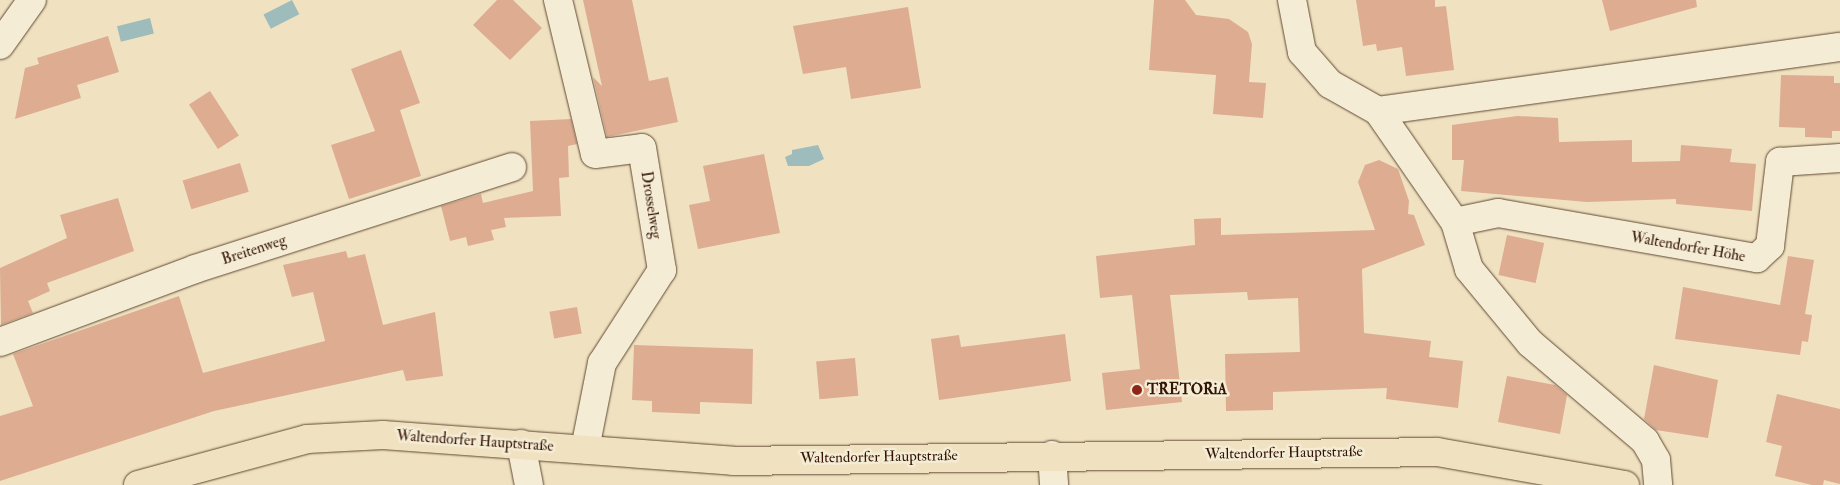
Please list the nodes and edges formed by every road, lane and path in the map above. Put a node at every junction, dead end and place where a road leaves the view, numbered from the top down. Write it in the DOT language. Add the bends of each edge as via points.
graph roads {
  1 [pos="32,0"];
  2 [pos="558,0"];
  3 [pos="1292,0"];
  4 [pos="0,45"];
  5 [pos="1840,47"];
  6 [pos="1378,111"];
  7 [pos="1840,158"];
  8 [pos="512,167"];
  9 [pos="1455,222"];
  10 [pos="0,342"];
  11 [pos="521,444"];
  12 [pos="585,448"];
  13 [pos="1052,455"];
  14 [pos="138,485"];
  15 [pos="529,485"];
  16 [pos="1054,485"];
  17 [pos="1625,485"];
  18 [pos="1658,485"];
  1 -- 4 [label="street"];
  2 -- 12 [label="street, Drosselweg" via="595,154 642,148 662,270 602,364"];
  3 -- 6 [label="street" via="1302,52 1330,84"];
  5 -- 6 [label="street"];
  6 -- 9 [label="street"];
  7 -- 9 [label="street, Waltendorfer Höhe" via="1780,162 1770,246 1757,258 1498,213"];
  8 -- 10 [label="street, Breitenweg" via="195,269"];
  9 -- 18 [label="street" via="1469,268 1530,343 1645,441 1656,460"];
  11 -- 12 [label="main road, Waltendorfer Hauptstraße"];
  11 -- 14 [label="main road, Waltendorfer Hauptstraße" via="383,435 307,439"];
  11 -- 15 [label="street"];
  12 -- 13 [label="main road, Waltendorfer Hauptstraße" via="733,461"];
  13 -- 16 [label="street"];
  13 -- 17 [label="main road, Waltendorfer Hauptstraße" via="1437,452"];
}
